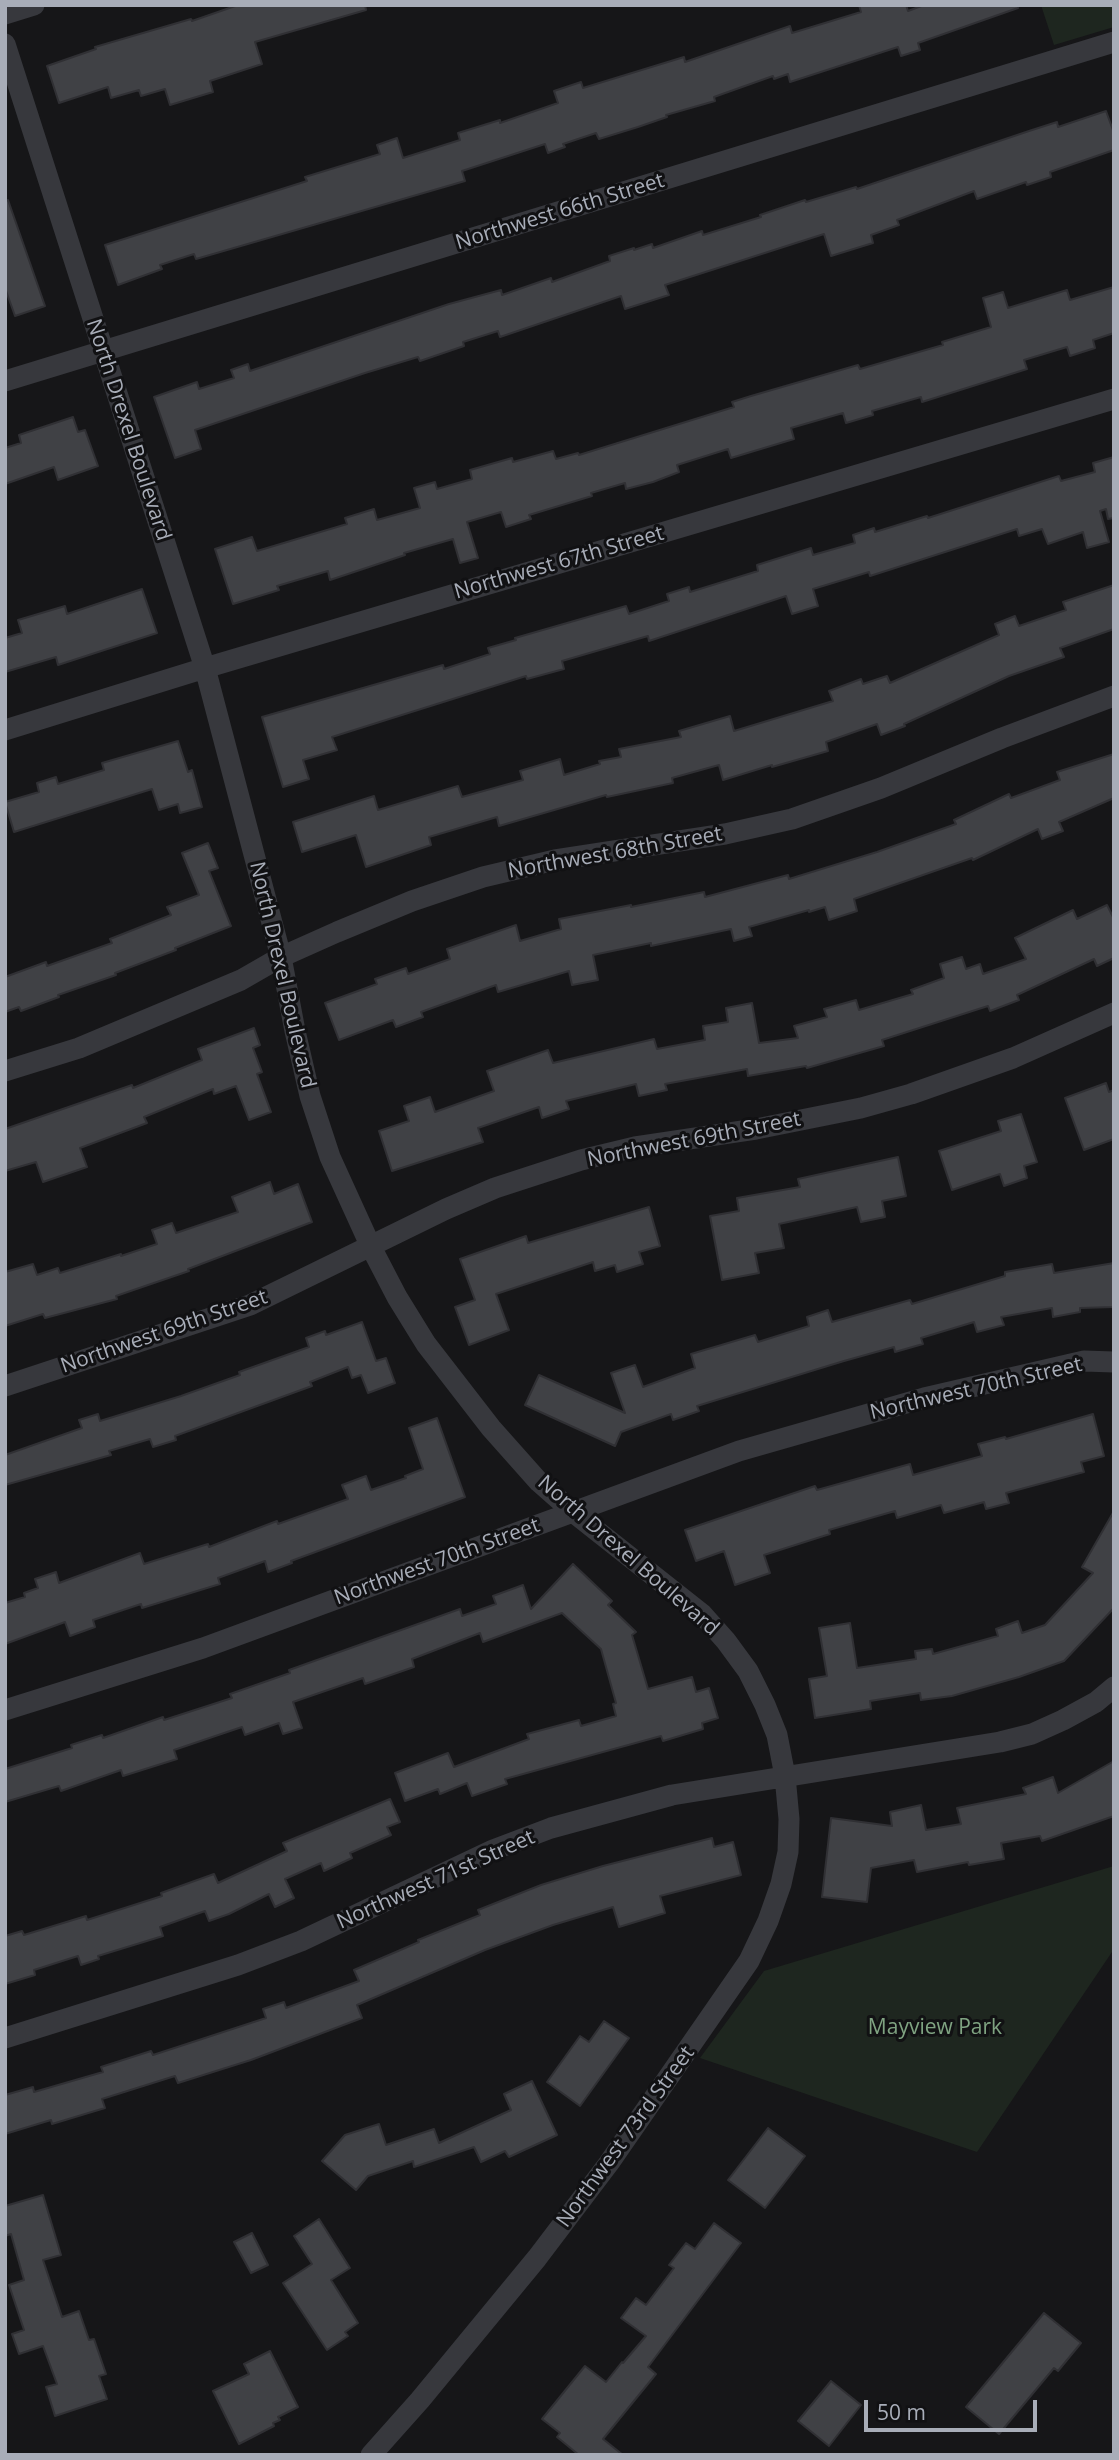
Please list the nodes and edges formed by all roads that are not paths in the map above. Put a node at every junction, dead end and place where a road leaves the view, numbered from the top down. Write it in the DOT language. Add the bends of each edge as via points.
graph roads {
  1 [pos="34,5"];
  2 [pos="5,14"];
  3 [pos="1114,41"];
  4 [pos="5,44"];
  5 [pos="102,352"];
  6 [pos="5,381"];
  7 [pos="1114,399"];
  8 [pos="205,668"];
  9 [pos="1114,696"];
  10 [pos="5,730"];
  11 [pos="281,957"];
  12 [pos="1114,1013"];
  13 [pos="5,1071"];
  14 [pos="371,1247"];
  15 [pos="1114,1362"];
  16 [pos="5,1386"];
  17 [pos="573,1512"];
  18 [pos="1114,1687"];
  19 [pos="5,1710"];
  20 [pos="785,1776"];
  21 [pos="5,2038"];
  22 [pos="371,2455"];
  1 -- 2 [label="street"];
  3 -- 5 [label="street, Northwest 66th Street"];
  4 -- 5 [label="street, North Drexel Boulevard"];
  5 -- 6 [label="street, Northwest 66th Street"];
  5 -- 8 [label="street, North Drexel Boulevard"];
  7 -- 8 [label="street, Northwest 67th Street"];
  8 -- 10 [label="street, Northwest 67th Street"];
  8 -- 11 [label="street, North Drexel Boulevard"];
  9 -- 11 [label="street, Northwest 68th Street" via="792,819 483,877 412,901"];
  11 -- 13 [label="street, Northwest 68th Street" via="241,980 79,1048"];
  11 -- 14 [label="street, North Drexel Boulevard" via="310,1096 330,1157"];
  12 -- 14 [label="street, Northwest 69th Street" via="1013,1058 911,1094 756,1129 581,1160 495,1188"];
  14 -- 16 [label="street, Northwest 69th Street" via="250,1305"];
  14 -- 17 [label="street, North Drexel Boulevard" via="426,1344 491,1428"];
  15 -- 17 [label="street, Northwest 70th Street" via="1084,1361 924,1398 739,1451"];
  17 -- 19 [label="street, Northwest 70th Street" via="202,1648"];
  17 -- 20 [label="street, North Drexel Boulevard" via="702,1614 726,1641 765,1705"];
  18 -- 20 [label="street, Northwest 71st Street" via="1085,1708 1032,1734 967,1749"];
  20 -- 21 [label="street, Northwest 71st Street" via="672,1795 551,1828 493,1850 301,1941"];
  20 -- 22 [label="street, Northwest 73rd Street" via="788,1852 768,1921 748,1961 610,2163 537,2258"];
}
